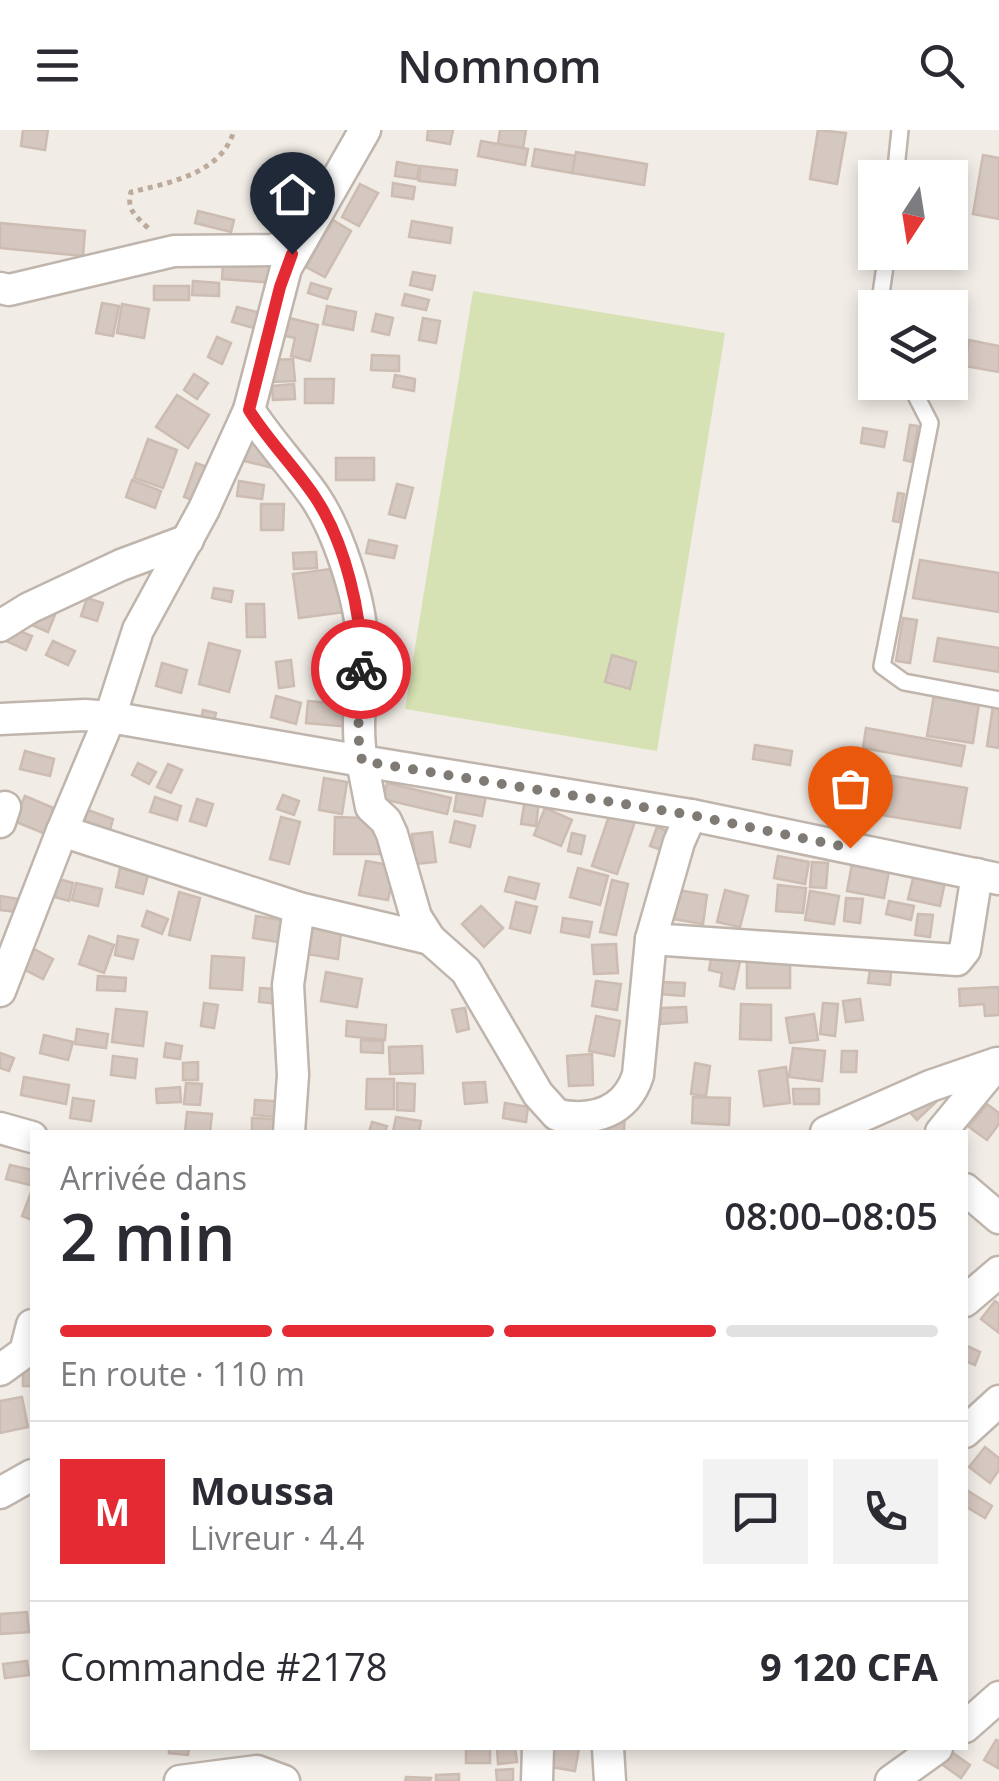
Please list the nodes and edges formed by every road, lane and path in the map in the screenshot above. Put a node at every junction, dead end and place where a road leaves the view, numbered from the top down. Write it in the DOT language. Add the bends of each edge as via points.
graph roads {
  1 [pos="234,130"];
  2 [pos="365,130"];
  3 [pos="900,130"];
  4 [pos="898,160"];
  5 [pos="303,238"];
  6 [pos="174,251"];
  7 [pos="3,290"];
  8 [pos="918,400"];
  9 [pos="249,410"];
  10 [pos="188,540"];
  11 [pos="0,626"];
  12 [pos="999,700"];
  13 [pos="110,717"];
  14 [pos="0,719"];
  15 [pos="362,761"];
  16 [pos="691,815"];
  17 [pos="62,831"];
  18 [pos="988,876"];
  19 [pos="300,908"];
  20 [pos="651,938"];
  21 [pos="430,939"];
  22 [pos="0,992"];
  23 [pos="998,1063"];
  24 [pos="0,1128"];
  25 [pos="289,1130"];
  26 [pos="831,1130"];
  27 [pos="943,1130"];
  28 [pos="30,1136"];
  29 [pos="968,1192"];
  30 [pos="999,1218"];
  31 [pos="999,1272"];
  32 [pos="968,1298"];
  33 [pos="30,1333"];
  34 [pos="0,1370"];
  35 [pos="999,1401"];
  36 [pos="968,1429"];
  37 [pos="30,1476"];
  38 [pos="0,1493"];
  39 [pos="999,1697"];
  40 [pos="968,1724"];
  41 [pos="280,1750"];
  42 [pos="538,1750"];
  43 [pos="608,1750"];
  44 [pos="922,1752"];
  45 [pos="263,1778"];
  46 [pos="180,1781"];
  47 [pos="538,1781"];
  48 [pos="610,1781"];
  49 [pos="891,1781"];
  1 -- 6 [label="path" via="229,148 211,165 131,192 132,213"];
  2 -- 5 [label="street"];
  3 -- 4 [label="lane"];
  5 -- 6 [label="street" via="273,250"];
  5 -- 9 [label="street" via="286,268"];
  6 -- 7 [label="street"];
  8 -- 12 [label="lane" via="930,423 882,666 904,682"];
  9 -- 10 [label="street"];
  9 -- 15 [label="street" via="316,499 354,594 362,637"];
  10 -- 11 [label="street"];
  10 -- 13 [label="street" via="138,630"];
  13 -- 14 [label="street"];
  13 -- 15 [label="street"];
  13 -- 17 [label="street"];
  15 -- 16 [label="street"];
  15 -- 21 [label="street" via="371,806 392,834 416,917"];
  16 -- 18 [label="street"];
  16 -- 20 [label="street"];
  17 -- 19 [label="street"];
  17 -- 22 [label="street"];
  18 -- 20 [label="street" via="957,960"];
  19 -- 21 [label="street"];
  19 -- 25 [label="street" via="288,985"];
  20 -- 21 [label="street" via="634,1087 615,1109 573,1118 546,1106 466,971"];
  23 -- 26 [label="street"];
  23 -- 27 [label="street"];
  24 -- 28 [label="street"];
  29 -- 30 [label="street"];
  31 -- 32 [label="street"];
  33 -- 34 [label="street" via="25,1352"];
  35 -- 36 [label="street"];
  37 -- 38 [label="street"];
  39 -- 40 [label="street"];
  41 -- 45 [label="street"];
  42 -- 47 [label="street"];
  43 -- 48 [label="street"];
  44 -- 49 [label="street"];
  45 -- 46 [label="street"];
}
